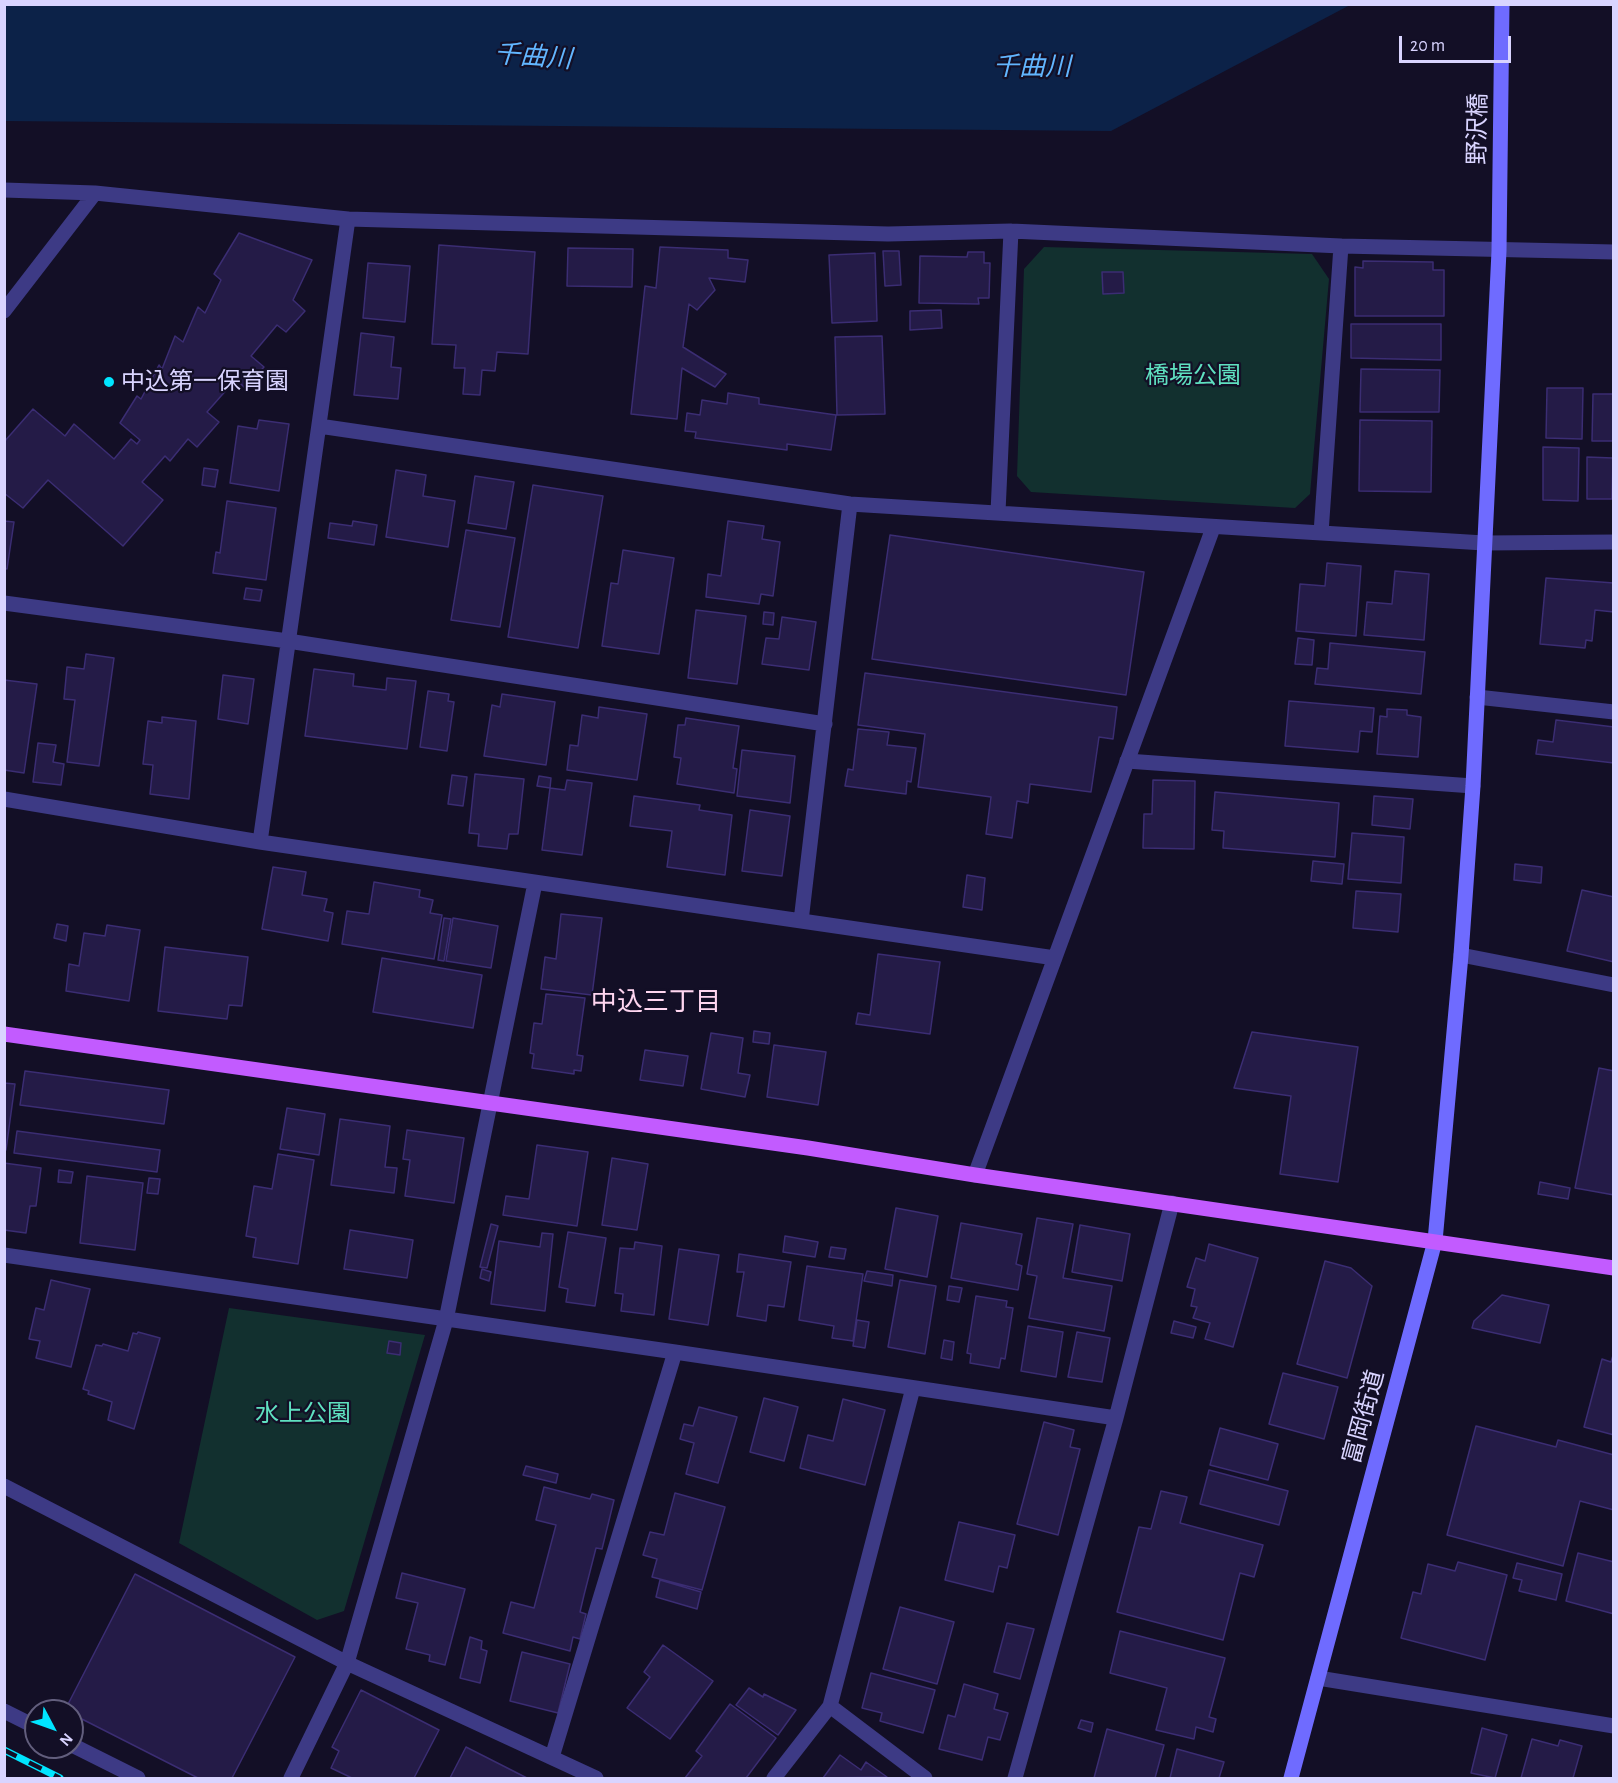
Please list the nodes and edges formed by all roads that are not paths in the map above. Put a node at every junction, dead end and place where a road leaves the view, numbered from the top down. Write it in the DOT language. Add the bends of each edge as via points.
graph roads {
  1 [pos="1502,4"];
  2 [pos="4,190"];
  3 [pos="95,194"];
  4 [pos="348,219"];
  5 [pos="1011,231"];
  6 [pos="1341,246"];
  7 [pos="1499,251"];
  8 [pos="1614,252"];
  9 [pos="4,311"];
  10 [pos="319,426"];
  11 [pos="850,504"];
  12 [pos="998,512"];
  13 [pos="1213,528"];
  14 [pos="1321,533"];
  15 [pos="1614,542"];
  16 [pos="1484,543"];
  17 [pos="4,603"];
  18 [pos="288,641"];
  19 [pos="1477,697"];
  20 [pos="1614,712"];
  21 [pos="825,723"];
  22 [pos="1127,762"];
  23 [pos="1473,786"];
  24 [pos="4,799"];
  25 [pos="260,842"];
  26 [pos="535,883"];
  27 [pos="801,921"];
  28 [pos="1461,955"];
  29 [pos="1054,958"];
  30 [pos="1614,985"];
  31 [pos="4,1034"];
  32 [pos="490,1105"];
  33 [pos="975,1174"];
  34 [pos="1172,1203"];
  35 [pos="1435,1241"];
  36 [pos="4,1255"];
  37 [pos="1614,1268"];
  38 [pos="446,1320"];
  39 [pos="675,1352"];
  40 [pos="913,1388"];
  41 [pos="1116,1418"];
  42 [pos="4,1485"];
  43 [pos="347,1663"];
  44 [pos="1318,1678"];
  45 [pos="830,1706"];
  46 [pos="4,1711"];
  47 [pos="24,1721"];
  48 [pos="1614,1726"];
  49 [pos="84,1751"];
  50 [pos="552,1757"];
  51 [pos="138,1779"];
  52 [pos="291,1779"];
  53 [pos="596,1779"];
  54 [pos="774,1779"];
  55 [pos="925,1779"];
  56 [pos="1015,1779"];
  57 [pos="1291,1779"];
  1 -- 7 [label="main road, 野沢橋"];
  2 -- 3 [label="street"];
  3 -- 4 [label="street"];
  3 -- 9 [label="street"];
  4 -- 5 [label="street" via="888,234"];
  4 -- 10 [label="street"];
  5 -- 6 [label="street"];
  5 -- 12 [label="street"];
  6 -- 7 [label="street"];
  6 -- 14 [label="street"];
  7 -- 8 [label="street"];
  7 -- 16 [label="main road, 野沢橋"];
  10 -- 11 [label="street"];
  10 -- 18 [label="street"];
  11 -- 12 [label="street"];
  11 -- 21 [label="street"];
  12 -- 13 [label="street"];
  13 -- 14 [label="street"];
  13 -- 22 [label="street"];
  14 -- 16 [label="street"];
  15 -- 16 [label="street"];
  16 -- 19 [label="main road, 野沢橋"];
  17 -- 18 [label="street"];
  18 -- 21 [label="street"];
  18 -- 25 [label="street"];
  19 -- 20 [label="street"];
  19 -- 23 [label="main road, 富岡街道"];
  21 -- 27 [label="street"];
  22 -- 23 [label="street"];
  22 -- 29 [label="street"];
  23 -- 28 [label="main road, 富岡街道"];
  24 -- 25 [label="street"];
  25 -- 26 [label="street"];
  26 -- 27 [label="street"];
  26 -- 32 [label="street"];
  27 -- 29 [label="street"];
  28 -- 30 [label="street"];
  28 -- 35 [label="main road, 富岡街道"];
  29 -- 33 [label="street"];
  31 -- 32 [label="main road"];
  32 -- 33 [label="main road"];
  32 -- 38 [label="street"];
  33 -- 34 [label="main road"];
  34 -- 35 [label="main road"];
  34 -- 41 [label="street"];
  35 -- 37 [label="main road"];
  35 -- 44 [label="main road, 富岡街道"];
  36 -- 38 [label="street"];
  38 -- 39 [label="street"];
  38 -- 43 [label="street"];
  39 -- 40 [label="street"];
  39 -- 50 [label="street"];
  40 -- 41 [label="street"];
  40 -- 45 [label="street"];
  41 -- 56 [label="street"];
  42 -- 43 [label="street"];
  43 -- 50 [label="street"];
  43 -- 52 [label="street"];
  44 -- 48 [label="street"];
  44 -- 57 [label="main road, 富岡街道"];
  45 -- 54 [label="street"];
  45 -- 55 [label="street"];
  46 -- 47 [label="street"];
  49 -- 51 [label="street"];
  50 -- 53 [label="street"];
}
